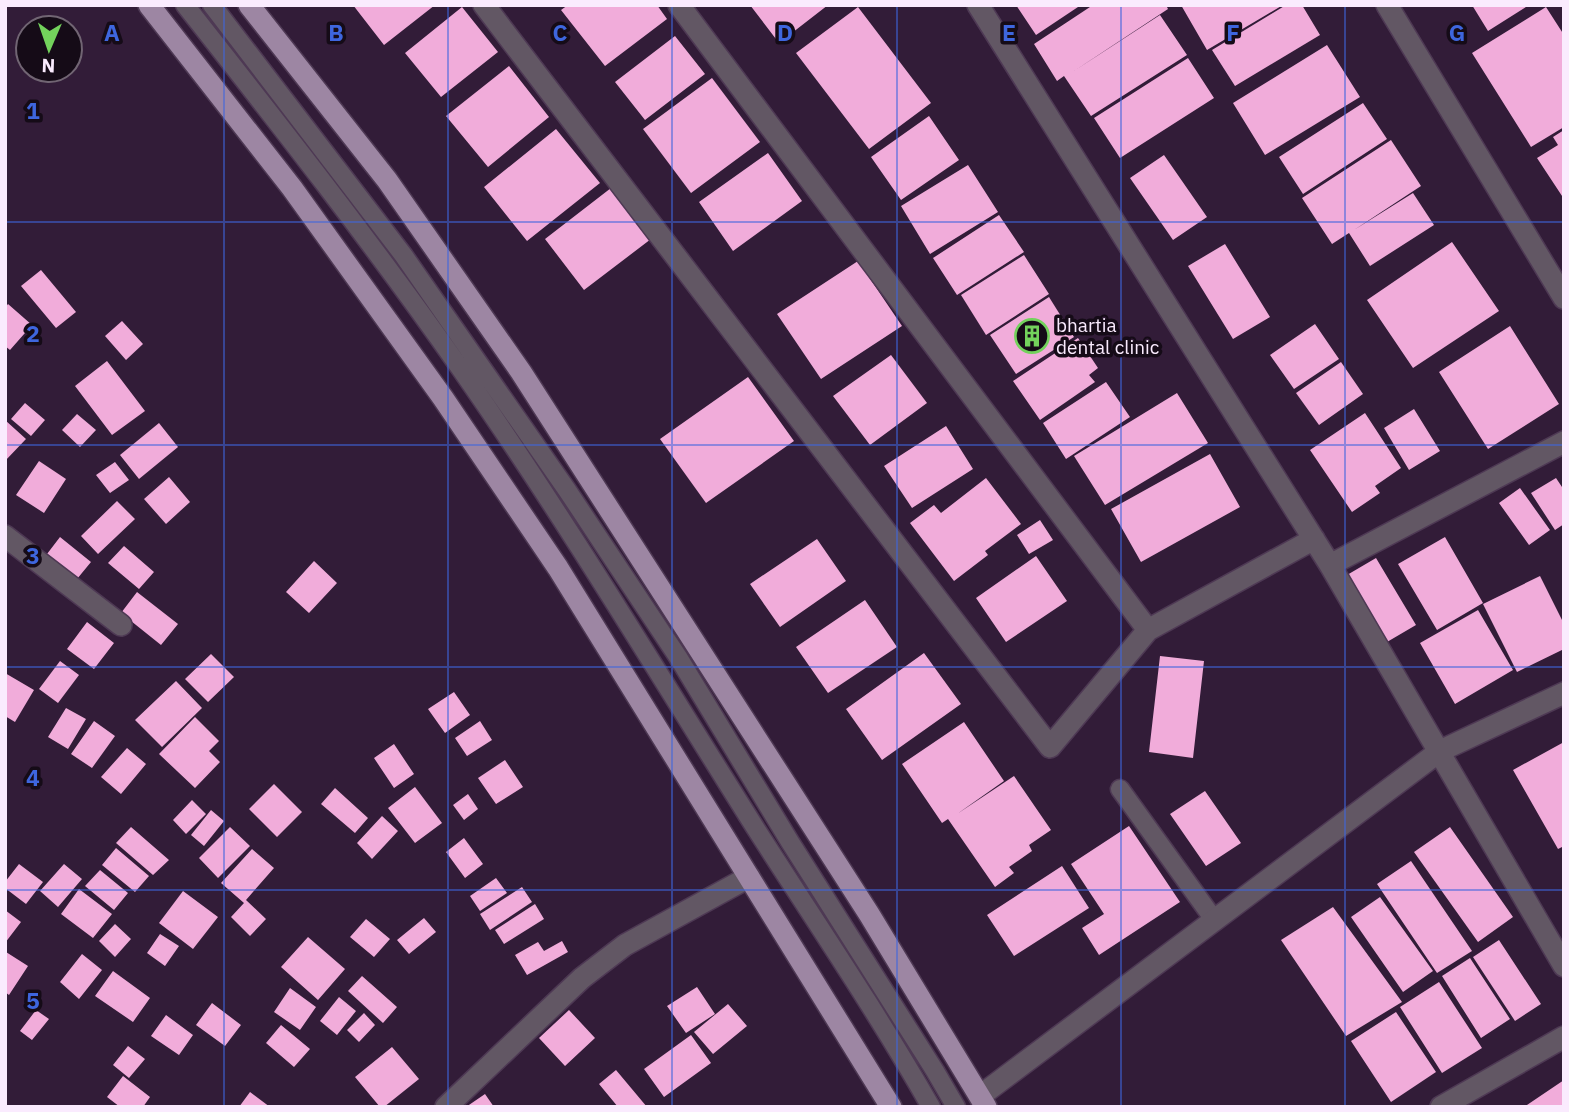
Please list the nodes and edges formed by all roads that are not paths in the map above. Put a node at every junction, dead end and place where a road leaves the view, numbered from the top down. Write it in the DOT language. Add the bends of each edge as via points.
graph roads {
  1 [pos="149,5"];
  2 [pos="185,5"];
  3 [pos="212,5"];
  4 [pos="250,5"];
  5 [pos="484,5"];
  6 [pos="679,5"];
  7 [pos="978,5"];
  8 [pos="1387,5"];
  9 [pos="1564,298"];
  10 [pos="1564,442"];
  11 [pos="5,536"];
  12 [pos="1314,539"];
  13 [pos="1330,565"];
  14 [pos="121,625"];
  15 [pos="1148,630"];
  16 [pos="1564,693"];
  17 [pos="1440,751"];
  18 [pos="1120,789"];
  19 [pos="749,877"];
  20 [pos="1215,921"];
  21 [pos="1564,966"];
  22 [pos="1564,1037"];
  23 [pos="983,1101"];
  24 [pos="446,1107"];
  25 [pos="891,1107"];
  26 [pos="930,1107"];
  27 [pos="956,1107"];
  28 [pos="1441,1107"];
  1 -- 19 [label="main road" via="292,188 443,398 558,568"];
  2 -- 26 [label="lane" via="459,367 659,672"];
  3 -- 27 [label="lane" via="404,256 574,501 678,657"];
  4 -- 23 [label="main road" via="387,180 521,372 869,914"];
  5 -- 15 [label="street" via="1050,747"];
  6 -- 15 [label="street"];
  7 -- 12 [label="street"];
  8 -- 9 [label="street"];
  10 -- 13 [label="street"];
  11 -- 14 [label="street"];
  12 -- 13 [label="street"];
  12 -- 15 [label="street"];
  13 -- 17 [label="street"];
  16 -- 17 [label="street"];
  17 -- 20 [label="street"];
  17 -- 21 [label="street"];
  18 -- 20 [label="lane"];
  19 -- 24 [label="street" via="625,944 582,978"];
  19 -- 25 [label="main road"];
  20 -- 23 [label="street"];
  22 -- 28 [label="street"];
}
